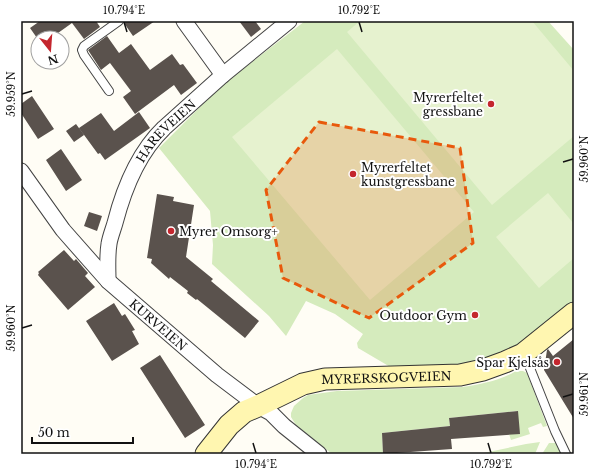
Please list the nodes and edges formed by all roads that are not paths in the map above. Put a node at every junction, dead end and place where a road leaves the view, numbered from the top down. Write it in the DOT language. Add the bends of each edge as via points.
graph roads {
  1 [pos="119,21"];
  2 [pos="184,21"];
  3 [pos="289,21"];
  4 [pos="223,75"];
  5 [pos="109,91"];
  6 [pos="21,171"];
  7 [pos="108,282"];
  8 [pos="574,312"];
  9 [pos="523,354"];
  10 [pos="258,406"];
  11 [pos="206,454"];
  12 [pos="318,454"];
  13 [pos="566,454"];
  1 -- 5 [label="lane" via="82,50"];
  2 -- 4 [label="street"];
  3 -- 4 [label="street, HAREVEIEN"];
  4 -- 7 [label="street, HAREVEIEN" via="155,136 140,157 120,202 109,244"];
  6 -- 7 [label="street, KURVEIEN" via="63,230"];
  7 -- 10 [label="street, KURVEIEN" via="217,375"];
  8 -- 9 [label="street, MYRERSKOGVEIEN"];
  9 -- 10 [label="street, MYRERSKOGVEIEN" via="483,370 460,375 325,379 303,384"];
  9 -- 13 [label="lane"];
  10 -- 11 [label="street, MYRERSKOGVEIEN" via="244,412 229,425"];
  10 -- 12 [label="street, KURVEIEN" via="271,413"];
}
